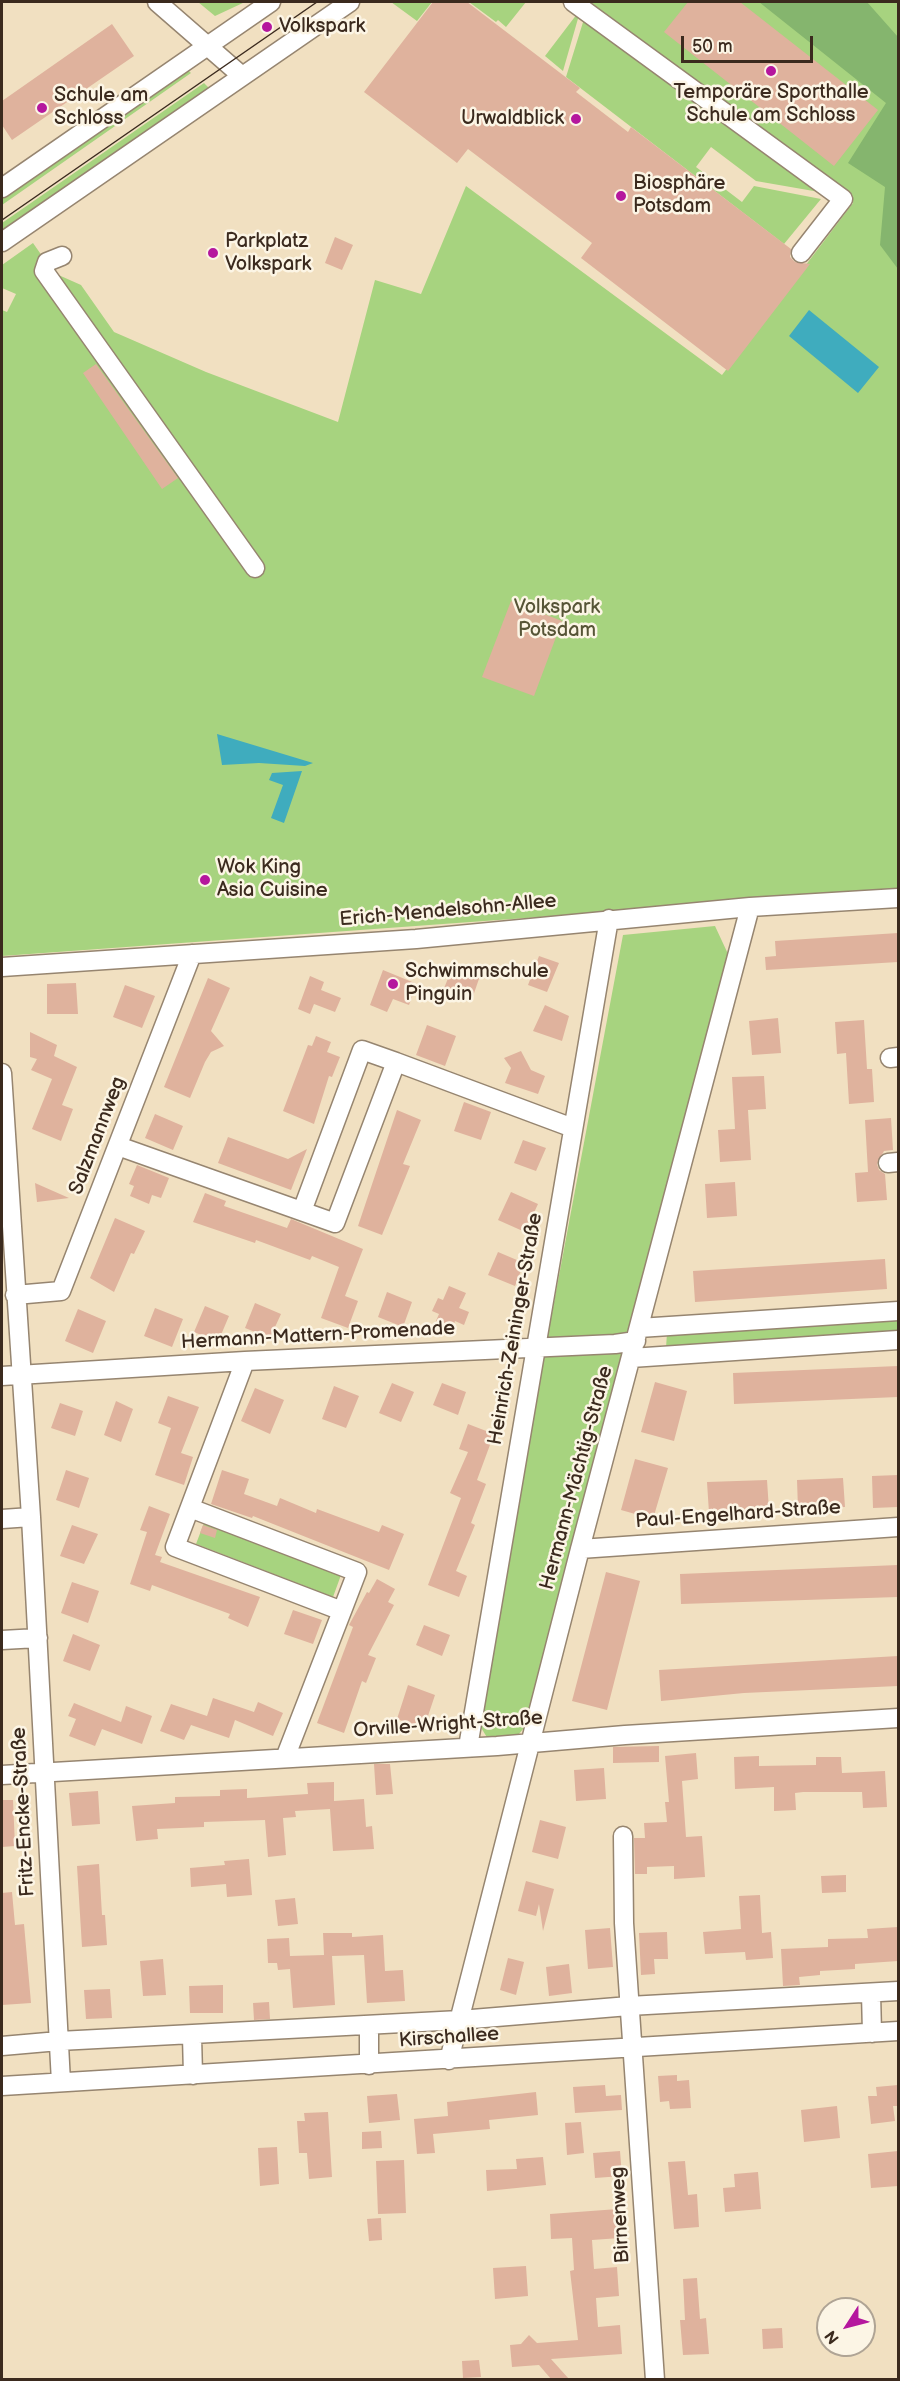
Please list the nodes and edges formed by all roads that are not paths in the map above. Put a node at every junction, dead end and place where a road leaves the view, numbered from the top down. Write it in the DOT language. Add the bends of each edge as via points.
graph roads {
  1 [pos="157,2"];
  2 [pos="271,2"];
  3 [pos="350,2"];
  4 [pos="573,2"];
  5 [pos="207,45"];
  6 [pos="242,76"];
  7 [pos="2,188"];
  8 [pos="2,242"];
  9 [pos="801,253"];
  10 [pos="62,256"];
  11 [pos="255,568"];
  12 [pos="898,898"];
  13 [pos="750,907"];
  14 [pos="609,919"];
  15 [pos="192,954"];
  16 [pos="2,967"];
  17 [pos="396,1062"];
  18 [pos="2,1073"];
  19 [pos="573,1128"];
  20 [pos="118,1146"];
  21 [pos="302,1211"];
  22 [pos="6,1212"];
  23 [pos="15,1294"];
  24 [pos="898,1311"];
  25 [pos="898,1340"];
  26 [pos="635,1342"];
  27 [pos="535,1348"];
  28 [pos="245,1361"];
  29 [pos="21,1374"];
  30 [pos="2,1376"];
  31 [pos="190,1508"];
  32 [pos="31,1517"];
  33 [pos="2,1518"];
  34 [pos="898,1527"];
  35 [pos="580,1549"];
  36 [pos="342,1611"];
  37 [pos="38,1638"];
  38 [pos="2,1640"];
  39 [pos="898,1718"];
  40 [pos="532,1742"];
  41 [pos="468,1748"];
  42 [pos="285,1758"];
  43 [pos="44,1772"];
  44 [pos="2,1775"];
  45 [pos="623,1836"];
  46 [pos="898,1991"];
  47 [pos="871,1993"];
  48 [pos="629,2006"];
  49 [pos="460,2020"];
  50 [pos="369,2025"];
  51 [pos="898,2031"];
  52 [pos="872,2033"];
  53 [pos="192,2036"];
  54 [pos="59,2041"];
  55 [pos="2,2046"];
  56 [pos="634,2048"];
  57 [pos="449,2060"];
  58 [pos="369,2065"];
  59 [pos="193,2075"];
  60 [pos="61,2082"];
  61 [pos="2,2086"];
  62 [pos="655,2379"];
  1 -- 5 [label="street"];
  2 -- 5 [label="street"];
  3 -- 6 [label="street"];
  4 -- 9 [label="street" via="843,200"];
  5 -- 6 [label="street"];
  5 -- 7 [label="street"];
  6 -- 8 [label="street"];
  10 -- 11 [label="street" via="47,262 44,271"];
  12 -- 13 [label="street, Erich-Mendelsohn-Allee"];
  13 -- 14 [label="street, Erich-Mendelsohn-Allee"];
  13 -- 26 [label="street, Hermann-Mächtig-Straße"];
  14 -- 15 [label="street, Erich-Mendelsohn-Allee" via="416,939"];
  14 -- 19 [label="street, Heinrich-Zeininger-Straße"];
  15 -- 16 [label="street, Erich-Mendelsohn-Allee"];
  15 -- 20 [label="street, Salzmannweg"];
  17 -- 19 [label="street"];
  17 -- 21 [label="street" via="335,1223"];
  17 -- 21 [label="street" via="362,1050"];
  18 -- 22 [label="street, Fritz-Encke-Straße"];
  19 -- 27 [label="street, Heinrich-Zeininger-Straße"];
  20 -- 21 [label="street"];
  20 -- 23 [label="street, Salzmannweg" via="61,1291"];
  22 -- 23 [label="street, Fritz-Encke-Straße"];
  23 -- 29 [label="street, Fritz-Encke-Straße"];
  24 -- 26 [label="street, Hermann-Mattern-Promenade"];
  25 -- 26 [label="street, Hermann-Mattern-Promenade"];
  26 -- 27 [label="street, Hermann-Mattern-Promenade"];
  26 -- 35 [label="street, Hermann-Mächtig-Straße"];
  27 -- 28 [label="street, Hermann-Mattern-Promenade"];
  27 -- 41 [label="street, Heinrich-Zeininger-Straße"];
  28 -- 29 [label="street, Hermann-Mattern-Promenade"];
  28 -- 31 [label="street"];
  29 -- 30 [label="street, Hermann-Mattern-Promenade"];
  29 -- 32 [label="street, Fritz-Encke-Straße"];
  31 -- 36 [label="street" via="175,1547"];
  31 -- 36 [label="street" via="357,1572"];
  32 -- 33 [label="street"];
  32 -- 37 [label="street, Fritz-Encke-Straße"];
  34 -- 35 [label="street, Paul-Engelhard-Straße"];
  35 -- 40 [label="street, Hermann-Mächtig-Straße"];
  36 -- 42 [label="street"];
  37 -- 38 [label="street"];
  37 -- 43 [label="street, Fritz-Encke-Straße"];
  39 -- 40 [label="street, Orville-Wright-Straße"];
  40 -- 41 [label="street, Orville-Wright-Straße"];
  40 -- 49 [label="street, Hermann-Mächtig-Straße"];
  41 -- 42 [label="street, Orville-Wright-Straße"];
  42 -- 43 [label="street, Orville-Wright-Straße"];
  43 -- 44 [label="street, Orville-Wright-Straße"];
  43 -- 54 [label="street, Fritz-Encke-Straße"];
  45 -- 48 [label="street, Birnenweg"];
  46 -- 47 [label="street"];
  47 -- 48 [label="street"];
  47 -- 52 [label="street"];
  48 -- 49 [label="street"];
  48 -- 56 [label="street, Birnenweg"];
  49 -- 50 [label="street"];
  49 -- 57 [label="street, Hermann-Mächtig-Straße"];
  50 -- 53 [label="street"];
  50 -- 58 [label="street"];
  51 -- 52 [label="street, Kirschallee"];
  52 -- 56 [label="street, Kirschallee"];
  53 -- 54 [label="street"];
  53 -- 59 [label="street"];
  54 -- 55 [label="street"];
  54 -- 60 [label="street, Fritz-Encke-Straße"];
  56 -- 57 [label="street, Kirschallee"];
  56 -- 62 [label="street, Birnenweg"];
  57 -- 58 [label="street, Kirschallee"];
  58 -- 59 [label="street, Kirschallee"];
  59 -- 60 [label="street, Kirschallee"];
  60 -- 61 [label="street, Kirschallee"];
}
